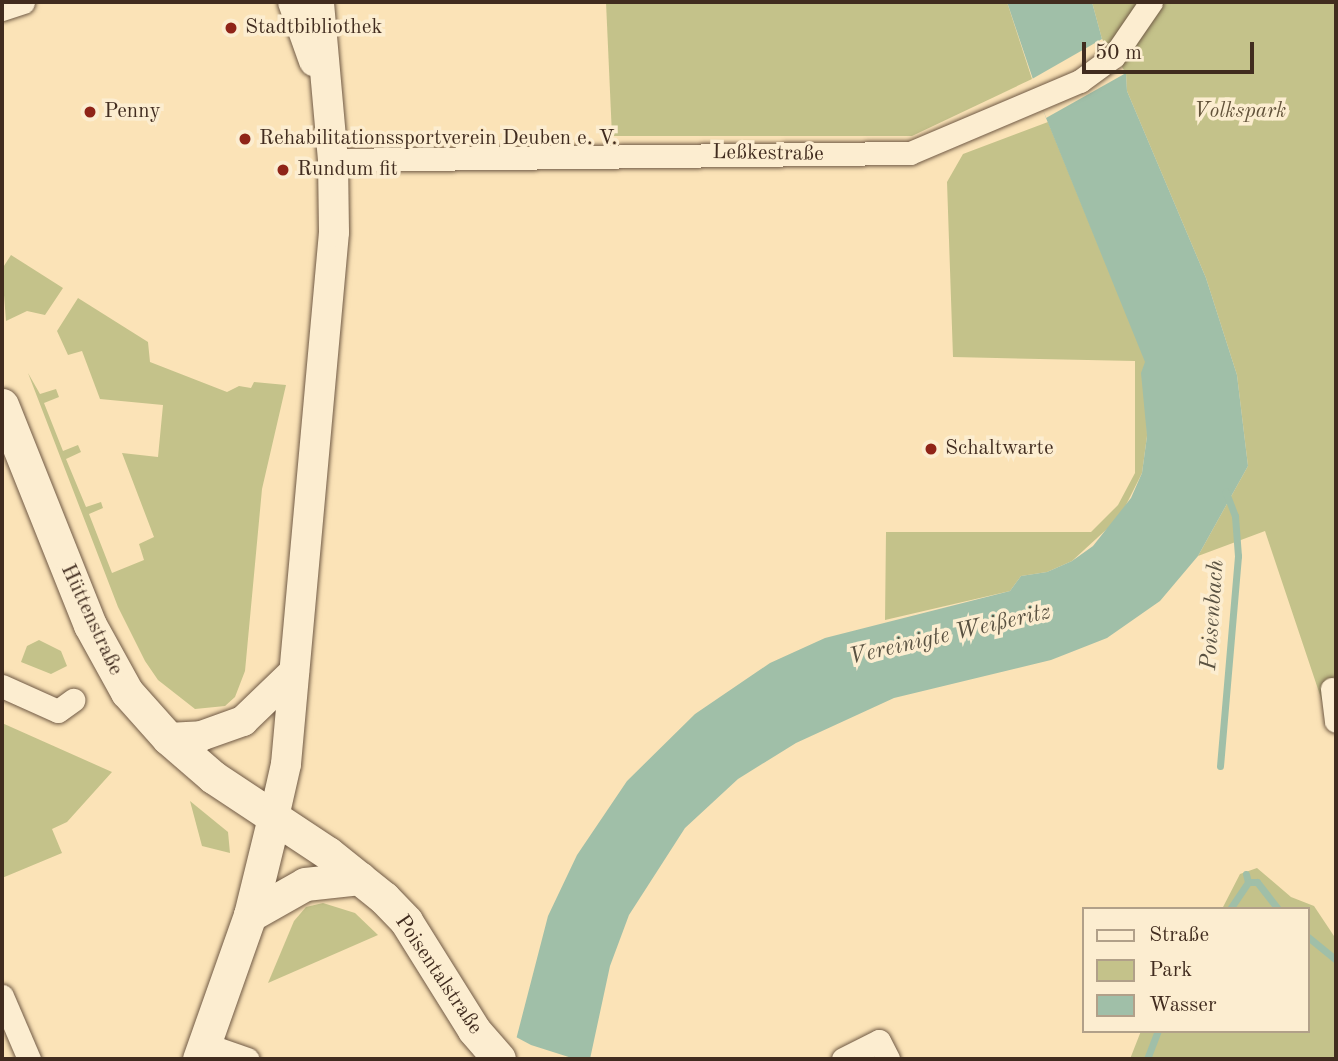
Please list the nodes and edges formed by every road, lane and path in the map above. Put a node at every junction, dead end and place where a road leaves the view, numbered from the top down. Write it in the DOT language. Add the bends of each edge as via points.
graph roads {
  1 [pos="23,2"];
  2 [pos="293,2"];
  3 [pos="318,2"];
  4 [pos="1151,2"];
  5 [pos="2,9"];
  6 [pos="325,83"];
  7 [pos="333,160"];
  8 [pos="2,405"];
  9 [pos="294,672"];
  10 [pos="2,686"];
  11 [pos="1332,689"];
  12 [pos="73,700"];
  13 [pos="1336,721"];
  14 [pos="168,738"];
  15 [pos="274,817"];
  16 [pos="360,878"];
  17 [pos="250,915"];
  18 [pos="2,996"];
  19 [pos="202,1052"];
  20 [pos="29,1059"];
  21 [pos="247,1059"];
  22 [pos="499,1059"];
  23 [pos="843,1059"];
  24 [pos="888,1059"];
  1 -- 5 [label="street"];
  2 -- 6 [label="street" via="304,40"];
  3 -- 6 [label="street"];
  4 -- 7 [label="street, Leßkestraße" via="1114,56 1080,81 910,153"];
  6 -- 7 [label="street"];
  7 -- 9 [label="street" via="334,232"];
  8 -- 14 [label="main road, Hüttenstraße" via="105,657 127,692"];
  9 -- 14 [label="street" via="243,721 201,736"];
  9 -- 15 [label="street" via="286,764"];
  10 -- 12 [label="street" via="58,711"];
  11 -- 13 [label="street"];
  14 -- 15 [label="main road, Hüttenstraße" via="216,779"];
  15 -- 16 [label="main road, Poisentalstraße"];
  15 -- 17 [label="main road"];
  16 -- 17 [label="main road" via="305,884"];
  16 -- 22 [label="main road, Poisentalstraße" via="406,921 474,1030"];
  17 -- 19 [label="main road"];
  18 -- 20 [label="street"];
  19 -- 21 [label="street"];
  23 -- 24 [label="street" via="879,1041"];
}
